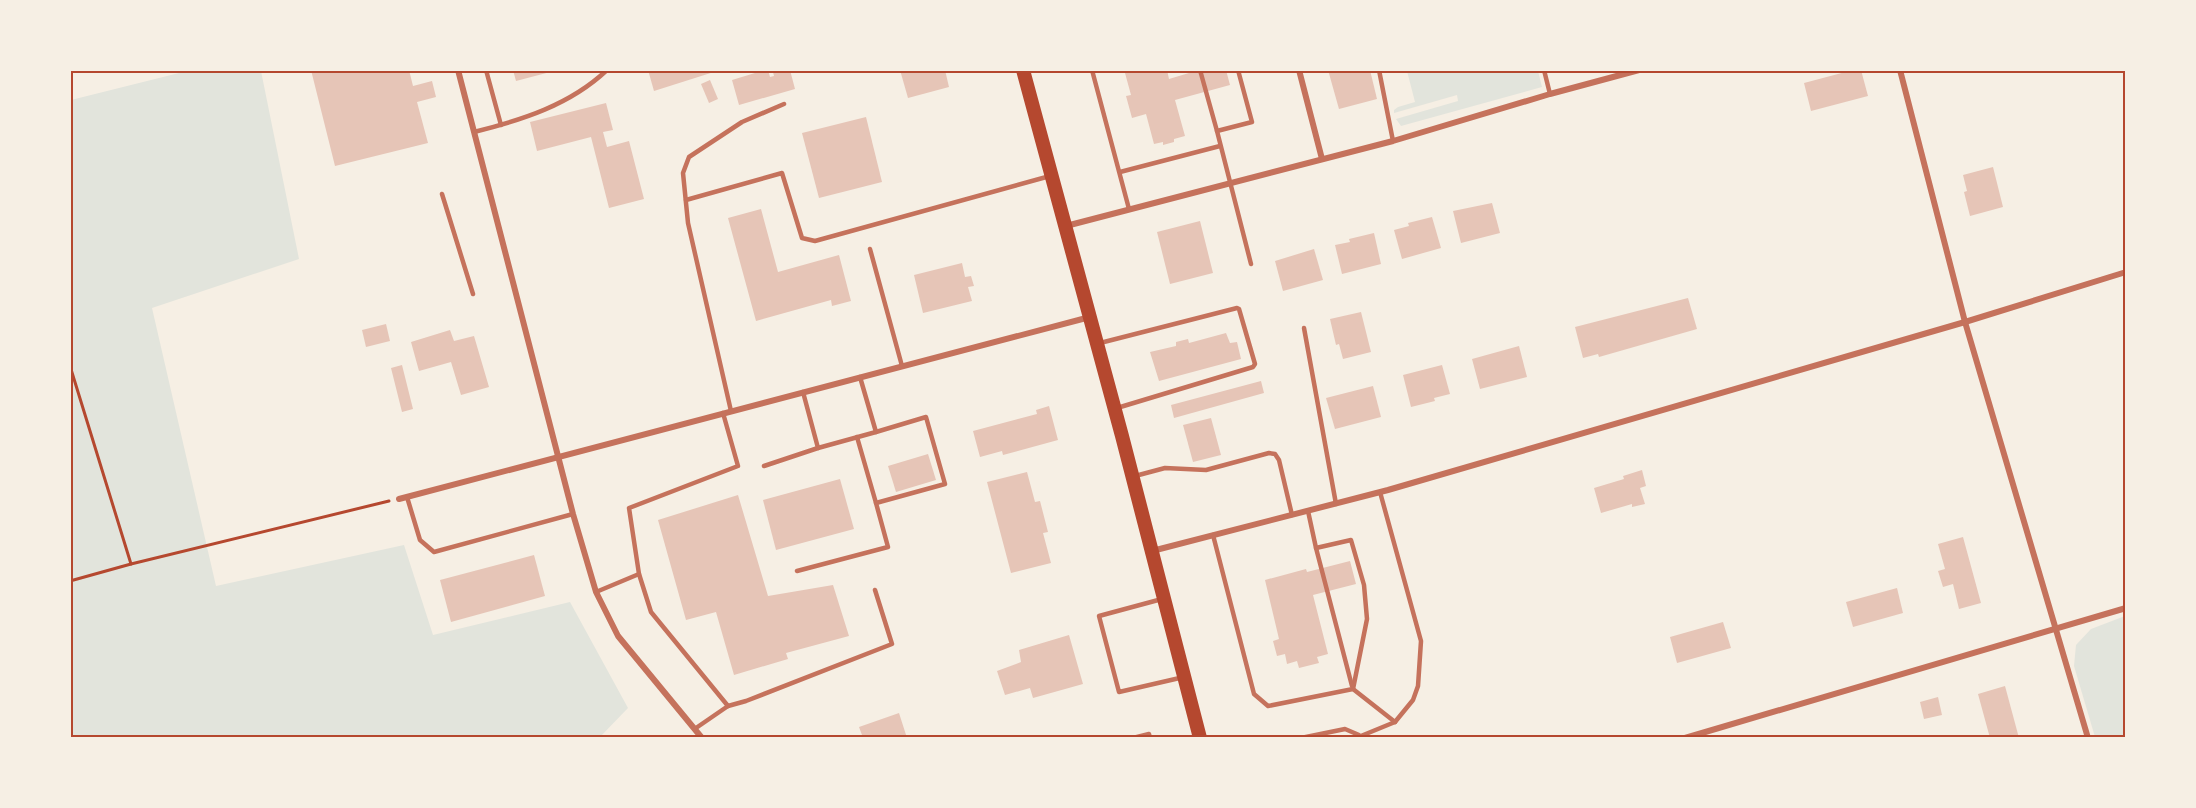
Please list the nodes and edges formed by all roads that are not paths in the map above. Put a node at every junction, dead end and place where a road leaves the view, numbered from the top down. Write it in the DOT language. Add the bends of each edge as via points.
graph roads {
  1 [pos="458,70"];
  2 [pos="486,70"];
  3 [pos="607,70"];
  4 [pos="1023,70"];
  5 [pos="1092,70"];
  6 [pos="1200,70"];
  7 [pos="1238,70"];
  8 [pos="1299,70"];
  9 [pos="1380,70"];
  10 [pos="1544,70"];
  11 [pos="1639,70"];
  12 [pos="1900,70"];
  13 [pos="1550,94"];
  14 [pos="784,104"];
  15 [pos="501,125"];
  16 [pos="1216,131"];
  17 [pos="474,132"];
  18 [pos="1393,141"];
  19 [pos="1220,146"];
  20 [pos="1322,159"];
  21 [pos="1120,172"];
  22 [pos="1053,176"];
  23 [pos="1230,183"];
  24 [pos="442,194"];
  25 [pos="686,201"];
  26 [pos="1129,209"];
  27 [pos="1066,226"];
  28 [pos="870,249"];
  29 [pos="1251,264"];
  30 [pos="2126,272"];
  31 [pos="473,294"];
  32 [pos="1090,317"];
  33 [pos="1965,322"];
  34 [pos="1304,328"];
  35 [pos="1097,344"];
  36 [pos="902,366"];
  37 [pos="860,377"];
  38 [pos="803,393"];
  39 [pos="1115,408"];
  40 [pos="731,411"];
  41 [pos="723,413"];
  42 [pos="876,432"];
  43 [pos="857,437"];
  44 [pos="818,448"];
  45 [pos="559,456"];
  46 [pos="764,466"];
  47 [pos="1133,476"];
  48 [pos="1380,492"];
  49 [pos="403,498"];
  50 [pos="876,504"];
  51 [pos="1336,504"];
  52 [pos="1308,511"];
  53 [pos="573,514"];
  54 [pos="1292,515"];
  55 [pos="1213,535"];
  56 [pos="1316,548"];
  57 [pos="1152,551"];
  58 [pos="797,571"];
  59 [pos="639,574"];
  60 [pos="875,590"];
  61 [pos="596,592"];
  62 [pos="1164,598"];
  63 [pos="2126,608"];
  64 [pos="2054,629"];
  65 [pos="1185,676"];
  66 [pos="1353,688"];
  67 [pos="728,706"];
  68 [pos="1395,722"];
  69 [pos="696,728"];
  70 [pos="1358,737"];
  71 [pos="702,738"];
  72 [pos="1134,738"];
  73 [pos="1150,738"];
  74 [pos="1200,738"];
  75 [pos="1301,738"];
  76 [pos="1685,738"];
  77 [pos="2088,738"];
  1 -- 17 [label="street"];
  2 -- 15 [label="lane"];
  3 -- 15 [label="lane" via="587,88 558,104"];
  4 -- 22 [label="main road"];
  5 -- 21 [label="lane"];
  6 -- 16 [label="lane"];
  7 -- 16 [label="lane" via="1252,122"];
  8 -- 20 [label="street"];
  9 -- 18 [label="lane"];
  10 -- 13 [label="lane"];
  11 -- 13 [label="street"];
  12 -- 33 [label="street"];
  13 -- 18 [label="street"];
  14 -- 25 [label="lane" via="742,122 689,157 683,173"];
  15 -- 17 [label="lane"];
  16 -- 19 [label="lane"];
  17 -- 45 [label="street"];
  18 -- 20 [label="street"];
  19 -- 21 [label="lane"];
  19 -- 23 [label="lane"];
  20 -- 23 [label="street"];
  21 -- 26 [label="lane"];
  22 -- 25 [label="lane" via="815,241 802,238 782,173"];
  22 -- 27 [label="main road"];
  23 -- 26 [label="street"];
  23 -- 29 [label="lane"];
  24 -- 31 [label="lane"];
  25 -- 40 [label="lane"];
  26 -- 27 [label="street"];
  27 -- 32 [label="main road"];
  28 -- 36 [label="lane"];
  30 -- 33 [label="street"];
  32 -- 35 [label="main road"];
  32 -- 36 [label="street"];
  33 -- 48 [label="street"];
  33 -- 64 [label="street"];
  34 -- 51 [label="lane"];
  35 -- 39 [label="main road"];
  35 -- 39 [label="lane" via="1237,308 1255,364"];
  36 -- 37 [label="street"];
  37 -- 38 [label="street"];
  37 -- 42 [label="lane"];
  38 -- 40 [label="street"];
  38 -- 44 [label="lane"];
  39 -- 47 [label="main road"];
  40 -- 41 [label="street"];
  41 -- 45 [label="street"];
  41 -- 59 [label="lane" via="738,466 629,508"];
  42 -- 43 [label="lane"];
  42 -- 50 [label="lane" via="926,417 945,484"];
  43 -- 44 [label="lane"];
  43 -- 50 [label="lane"];
  44 -- 46 [label="lane"];
  45 -- 49 [label="street"];
  45 -- 53 [label="street"];
  47 -- 54 [label="lane" via="1165,468 1206,470 1275,454"];
  47 -- 57 [label="main road"];
  48 -- 51 [label="street"];
  48 -- 68 [label="lane" via="1421,640 1418,686 1413,700"];
  49 -- 53 [label="lane" via="420,540 434,552"];
  50 -- 58 [label="lane" via="888,547"];
  51 -- 52 [label="street"];
  52 -- 54 [label="street"];
  52 -- 56 [label="lane"];
  53 -- 61 [label="street"];
  54 -- 55 [label="street"];
  55 -- 57 [label="street"];
  55 -- 66 [label="lane" via="1254,694 1268,706"];
  56 -- 66 [label="lane"];
  56 -- 66 [label="lane" via="1351,540 1364,585 1367,619"];
  57 -- 62 [label="main road"];
  59 -- 61 [label="lane"];
  59 -- 67 [label="lane" via="651,612"];
  60 -- 67 [label="lane" via="892,644"];
  61 -- 69 [label="street" via="618,636"];
  62 -- 65 [label="main road"];
  62 -- 65 [label="lane" via="1099,616 1104,638 1119,692"];
  63 -- 64 [label="street"];
  64 -- 76 [label="street"];
  64 -- 77 [label="street"];
  65 -- 74 [label="main road"];
  66 -- 68 [label="lane"];
  67 -- 69 [label="lane"];
  68 -- 70 [label="lane"];
  69 -- 71 [label="street"];
  70 -- 75 [label="lane" via="1345,729"];
  72 -- 73 [label="lane" via="1149,734"];
}
